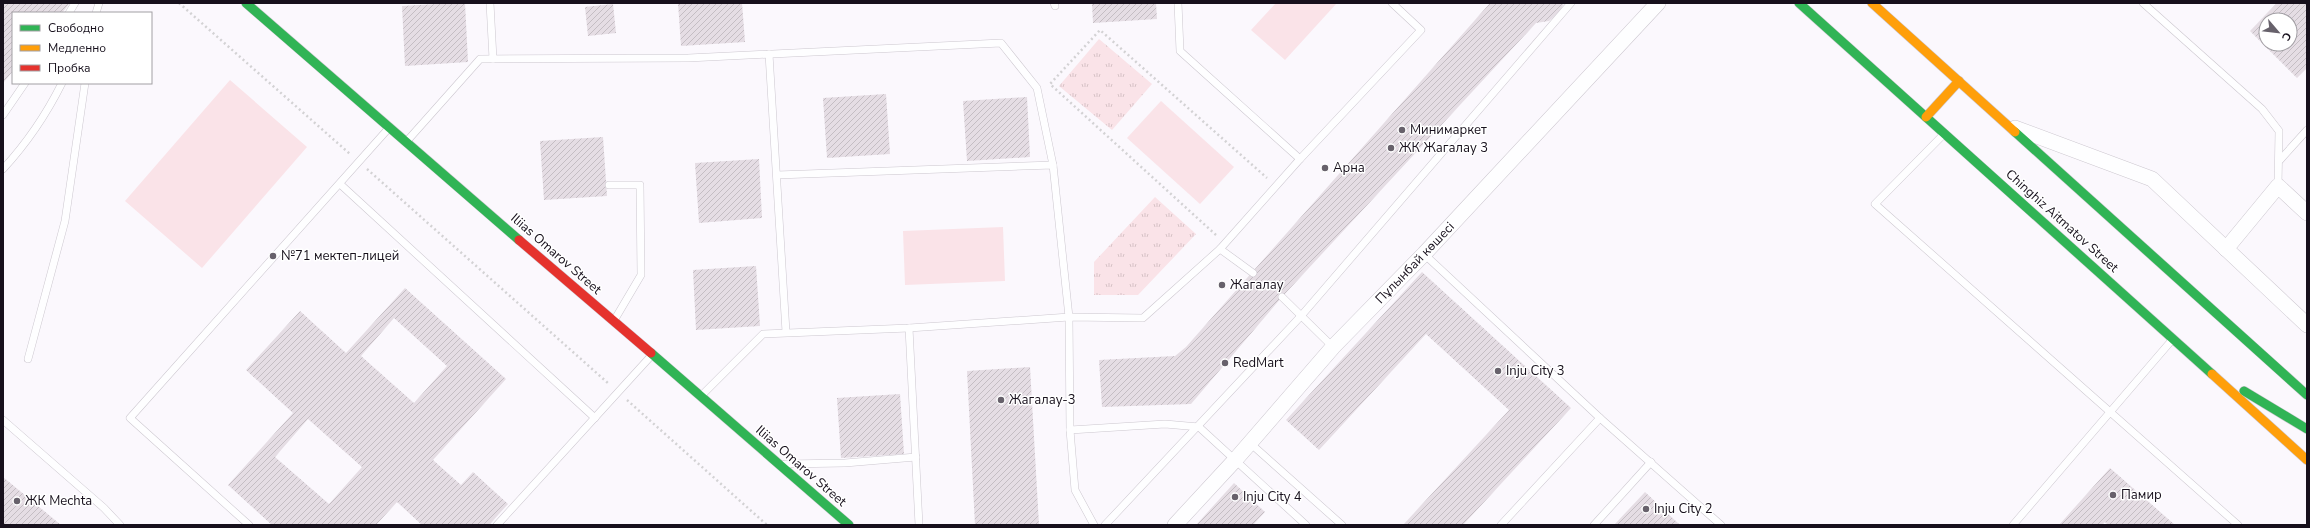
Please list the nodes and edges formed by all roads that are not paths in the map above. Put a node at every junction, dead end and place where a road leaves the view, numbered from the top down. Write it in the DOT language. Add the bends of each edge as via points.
graph roads {
  1 [pos="246,3"];
  2 [pos="490,3"];
  3 [pos="1178,3"];
  4 [pos="1392,3"];
  5 [pos="1571,3"];
  6 [pos="1799,3"];
  7 [pos="1872,3"];
  8 [pos="2143,3"];
  9 [pos="1656,4"];
  10 [pos="769,54"];
  11 [pos="493,59"];
  12 [pos="1958,81"];
  13 [pos="24,84"];
  14 [pos="62,84"];
  15 [pos="85,84"];
  16 [pos="3,115"];
  17 [pos="1926,117"];
  18 [pos="2007,125"];
  19 [pos="390,128"];
  20 [pos="2307,130"];
  21 [pos="1944,134"];
  22 [pos="406,142"];
  23 [pos="1300,159"];
  24 [pos="2280,160"];
  25 [pos="1053,165"];
  26 [pos="3,169"];
  27 [pos="777,175"];
  28 [pos="340,184"];
  29 [pos="609,185"];
  30 [pos="2278,186"];
  31 [pos="2307,213"];
  32 [pos="1222,246"];
  33 [pos="2226,249"];
  34 [pos="1424,254"];
  35 [pos="1252,273"];
  36 [pos="1282,297"];
  37 [pos="1301,316"];
  38 [pos="1069,317"];
  39 [pos="614,321"];
  40 [pos="2307,324"];
  41 [pos="909,328"];
  42 [pos="786,332"];
  43 [pos="2173,338"];
  44 [pos="1333,347"];
  45 [pos="652,355"];
  46 [pos="28,359"];
  47 [pos="2220,380"];
  48 [pos="2307,395"];
  49 [pos="700,396"];
  50 [pos="2110,411"];
  51 [pos="595,418"];
  52 [pos="1600,418"];
  53 [pos="3,420"];
  54 [pos="1199,427"];
  55 [pos="2307,429"];
  56 [pos="1070,430"];
  57 [pos="1250,444"];
  58 [pos="916,457"];
  59 [pos="1236,459"];
  60 [pos="2307,460"];
  61 [pos="1652,462"];
  62 [pos="779,465"];
  63 [pos="120,525"];
  64 [pos="250,525"];
  65 [pos="497,525"];
  66 [pos="849,525"];
  67 [pos="919,525"];
  68 [pos="1094,525"];
  69 [pos="1105,525"];
  70 [pos="1175,525"];
  71 [pos="1306,525"];
  72 [pos="1342,525"];
  73 [pos="1501,525"];
  74 [pos="1594,525"];
  75 [pos="1721,525"];
  76 [pos="2013,525"];
  77 [pos="2238,525"];
  1 -- 19 [label="main road, Iliias Omarov Street"];
  2 -- 11 [label="lane"];
  3 -- 23 [label="lane" via="1180,50"];
  4 -- 23 [label="lane" via="1421,30"];
  5 -- 37 [label="lane"];
  6 -- 17 [label="main road, Chinghiz Aitmatov Street"];
  7 -- 12 [label="main road"];
  8 -- 24 [label="lane" via="2262,109 2279,131"];
  9 -- 34 [label="street, Пұлынбай көшесі"];
  10 -- 11 [label="lane" via="688,58"];
  10 -- 25 [label="lane" via="1002,42 1037,88"];
  10 -- 27 [label="lane"];
  11 -- 22 [label="lane" via="480,59"];
  12 -- 17 [label="main road"];
  12 -- 18 [label="main road"];
  13 -- 16 [label="lane"];
  14 -- 26 [label="lane" via="51,106 23,148"];
  15 -- 46 [label="lane" via="65,221"];
  17 -- 21 [label="main road, Chinghiz Aitmatov Street"];
  18 -- 33 [label="street" via="2152,179"];
  18 -- 48 [label="main road"];
  19 -- 22 [label="main road, Iliias Omarov Street"];
  19 -- 28 [label="lane"];
  20 -- 24 [label="lane"];
  21 -- 43 [label="main road, Chinghiz Aitmatov Street"];
  21 -- 50 [label="lane" via="1875,204"];
  22 -- 39 [label="main road, Iliias Omarov Street"];
  23 -- 32 [label="lane"];
  24 -- 30 [label="lane"];
  25 -- 27 [label="lane"];
  25 -- 38 [label="lane"];
  27 -- 42 [label="lane"];
  28 -- 51 [label="lane"];
  28 -- 64 [label="lane" via="130,418"];
  29 -- 39 [label="lane" via="640,185 641,275"];
  30 -- 31 [label="street"];
  30 -- 33 [label="street"];
  32 -- 35 [label="lane"];
  32 -- 38 [label="lane" via="1143,318"];
  33 -- 40 [label="street"];
  34 -- 44 [label="street, Пұлынбай көшесі"];
  34 -- 52 [label="lane"];
  36 -- 37 [label="lane"];
  37 -- 44 [label="lane"];
  37 -- 54 [label="lane"];
  38 -- 41 [label="lane"];
  38 -- 56 [label="lane"];
  39 -- 45 [label="main road, Iliias Omarov Street"];
  41 -- 42 [label="lane"];
  41 -- 58 [label="lane"];
  42 -- 49 [label="lane" via="763,334"];
  43 -- 47 [label="main road, Chinghiz Aitmatov Street"];
  43 -- 50 [label="lane"];
  44 -- 57 [label="street, Пұлынбай көшесі"];
  45 -- 49 [label="main road, Iliias Omarov Street"];
  45 -- 51 [label="lane"];
  47 -- 55 [label="main road" via="2253,395"];
  47 -- 60 [label="main road, Chinghiz Aitmatov Street"];
  49 -- 62 [label="main road, Iliias Omarov Street"];
  50 -- 76 [label="lane"];
  50 -- 77 [label="lane"];
  51 -- 65 [label="lane"];
  52 -- 61 [label="lane"];
  52 -- 73 [label="lane"];
  53 -- 63 [label="lane"];
  54 -- 56 [label="lane" via="1165,424"];
  54 -- 59 [label="lane"];
  54 -- 69 [label="lane"];
  56 -- 68 [label="lane" via="1074,490"];
  57 -- 59 [label="street, Пұлынбай көшесі"];
  57 -- 72 [label="lane"];
  58 -- 62 [label="lane"];
  58 -- 67 [label="lane"];
  59 -- 70 [label="street, Пұлынбай көшесі"];
  59 -- 71 [label="lane"];
  61 -- 74 [label="lane"];
  61 -- 75 [label="lane"];
  62 -- 66 [label="main road, Iliias Omarov Street"];
}
